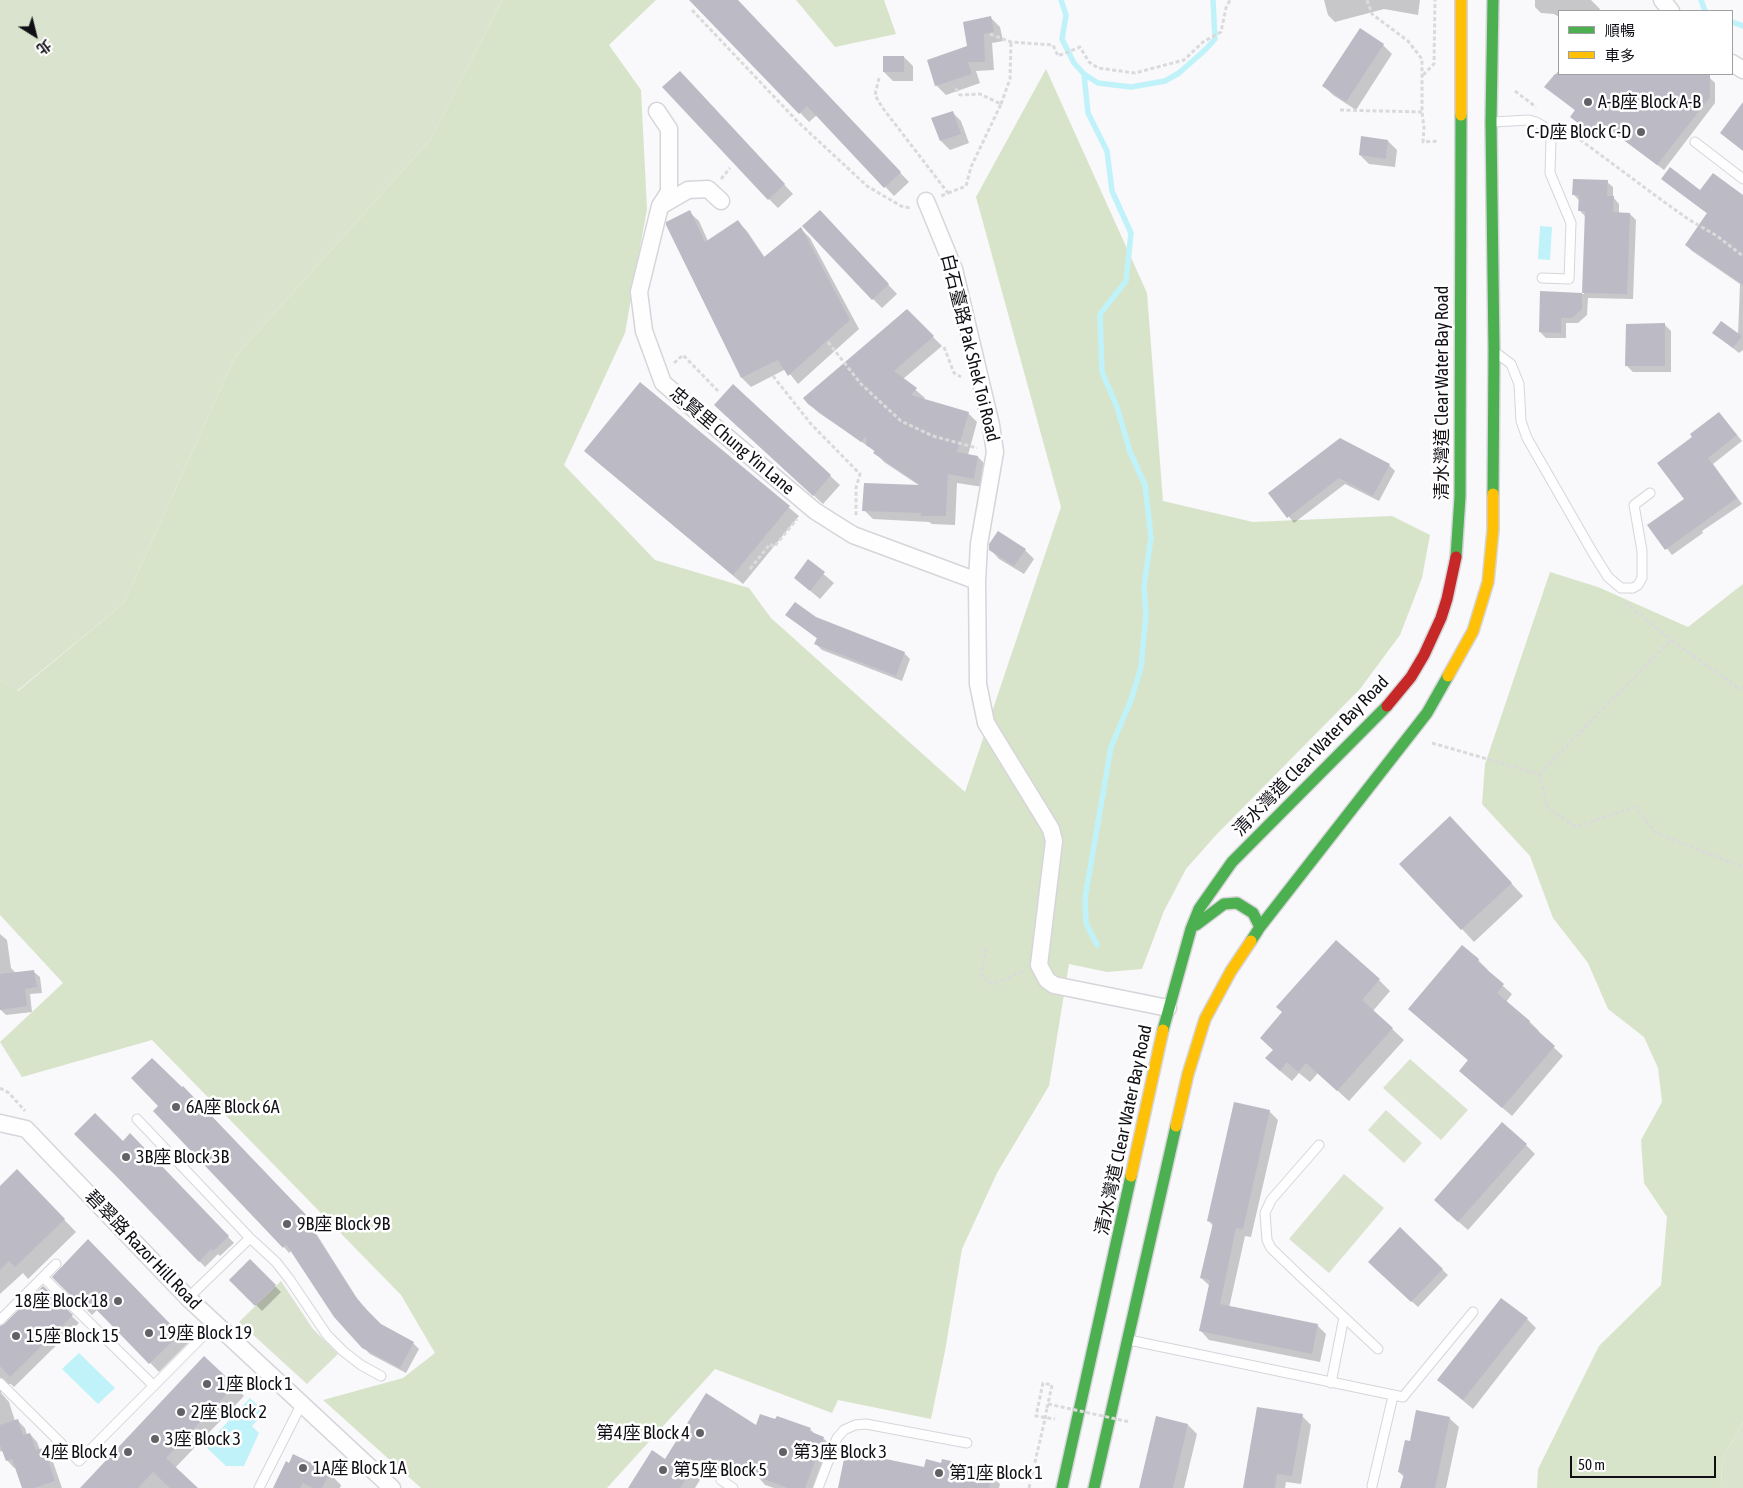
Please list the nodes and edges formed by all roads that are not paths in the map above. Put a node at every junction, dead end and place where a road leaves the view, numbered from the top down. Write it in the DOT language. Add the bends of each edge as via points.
graph roads {
  1 [pos="1461,0"];
  2 [pos="1493,0"];
  3 [pos="1662,0"];
  4 [pos="1670,10"];
  5 [pos="657,111"];
  6 [pos="1490,122"];
  7 [pos="1695,142"];
  8 [pos="1743,179"];
  9 [pos="721,202"];
  10 [pos="660,206"];
  11 [pos="928,206"];
  12 [pos="1542,278"];
  13 [pos="1494,351"];
  14 [pos="1650,493"];
  15 [pos="977,581"];
  16 [pos="1260,926"];
  17 [pos="1192,929"];
  18 [pos="1168,1008"];
  19 [pos="137,1119"];
  20 [pos="0,1123"];
  21 [pos="1319,1145"];
  22 [pos="250,1238"];
  23 [pos="56,1264"];
  24 [pos="43,1277"];
  25 [pos="188,1298"];
  26 [pos="1473,1312"];
  27 [pos="1344,1317"];
  28 [pos="0,1320"];
  29 [pos="215,1324"];
  30 [pos="1127,1339"];
  31 [pos="1378,1348"];
  32 [pos="381,1376"];
  33 [pos="0,1383"];
  34 [pos="1331,1383"];
  35 [pos="154,1386"];
  36 [pos="1393,1396"];
  37 [pos="301,1405"];
  38 [pos="966,1443"];
  39 [pos="720,1480"];
  40 [pos="1372,1486"];
  41 [pos="260,1488"];
  42 [pos="392,1488"];
  43 [pos="733,1488"];
  44 [pos="818,1488"];
  45 [pos="1062,1488"];
  46 [pos="1094,1488"];
  1 -- 17 [label="main road, 清水灣道 Clear Water Bay Road" via="1459,505 1456,557 1447,600 1424,655 1394,699 1232,862 1199,909"];
  2 -- 6 [label="main road"];
  3 -- 4 [label="street"];
  5 -- 10 [label="street, 忠賢里 Chung Yin Lane" via="669,129 669,192"];
  6 -- 12 [label="lane" via="1529,120 1543,126 1551,139 1550,173 1572,223 1569,279"];
  6 -- 13 [label="main road"];
  7 -- 8 [label="lane"];
  9 -- 10 [label="street" via="708,189 688,190"];
  10 -- 15 [label="street, 忠賢里 Chung Yin Lane" via="639,292 644,331 663,383 815,511 853,535"];
  11 -- 15 [label="street, 白石臺路 Pak Shek Toi Road" via="954,269 995,452 979,544"];
  13 -- 14 [label="lane" via="1511,364 1517,379 1527,438 1593,554 1608,577 1621,588 1633,588 1642,578 1642,551 1634,504"];
  13 -- 16 [label="main road" via="1492,539 1488,582 1473,631 1427,713"];
  15 -- 18 [label="street, 白石臺路 Pak Shek Toi Road" via="978,684 986,723 1051,829 1054,841 1039,964 1046,980 1054,985"];
  16 -- 17 [label="main road" via="1246,908 1224,904"];
  16 -- 30 [label="main road" via="1231,971 1205,1020 1196,1046"];
  17 -- 18 [label="main road, 清水灣道 Clear Water Bay Road"];
  18 -- 45 [label="main road, 清水灣道 Clear Water Bay Road"];
  19 -- 22 [label="lane"];
  20 -- 25 [label="street, 碧翠路 Razor Hill Road" via="26,1129"];
  21 -- 27 [label="lane" via="1271,1200 1266,1213 1266,1237 1271,1248"];
  22 -- 25 [label="lane"];
  22 -- 32 [label="lane" via="276,1262 327,1335 361,1365"];
  23 -- 24 [label="lane"];
  24 -- 28 [label="lane"];
  24 -- 35 [label="lane"];
  25 -- 29 [label="street, 碧翠路 Razor Hill Road"];
  26 -- 36 [label="lane" via="1403,1398"];
  27 -- 31 [label="lane"];
  27 -- 34 [label="lane"];
  29 -- 35 [label="lane"];
  29 -- 37 [label="street, 碧翠路 Razor Hill Road"];
  30 -- 34 [label="lane"];
  30 -- 46 [label="main road"];
  33 -- 35 [label="lane" via="79,1461"];
  34 -- 36 [label="lane"];
  36 -- 40 [label="lane"];
  37 -- 41 [label="lane"];
  37 -- 42 [label="street, 碧翠路 Razor Hill Road"];
  38 -- 44 [label="lane" via="866,1424 854,1425 836,1438"];
  39 -- 43 [label="lane"];
}
